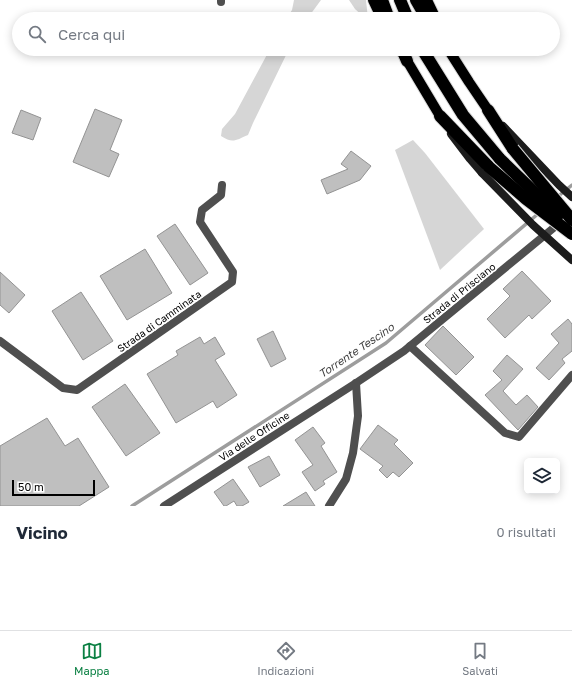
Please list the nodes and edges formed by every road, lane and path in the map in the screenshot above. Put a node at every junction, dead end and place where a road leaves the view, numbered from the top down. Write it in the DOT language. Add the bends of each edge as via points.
graph roads {
  1 [pos="373,0"];
  2 [pos="382,0"];
  3 [pos="400,0"];
  4 [pos="416,0"];
  5 [pos="427,0"];
  6 [pos="379,12"];
  7 [pos="386,12"];
  8 [pos="405,12"];
  9 [pos="423,12"];
  10 [pos="433,12"];
  11 [pos="405,56"];
  12 [pos="426,56"];
  13 [pos="452,56"];
  14 [pos="407,60"];
  15 [pos="488,110"];
  16 [pos="440,116"];
  17 [pos="518,147"];
  18 [pos="485,170"];
  19 [pos="222,184"];
  20 [pos="572,197"];
  21 [pos="572,213"];
  22 [pos="572,220"];
  23 [pos="572,228"];
  24 [pos="572,234"];
  25 [pos="572,260"];
  26 [pos="0,342"];
  27 [pos="410,346"];
  28 [pos="572,375"];
  29 [pos="356,384"];
  30 [pos="164,506"];
  31 [pos="329,506"];
  1 -- 6 [label="main road"];
  2 -- 7 [label="highway"];
  3 -- 8 [label="highway"];
  4 -- 9 [label="highway"];
  5 -- 10 [label="main road"];
  11 -- 14 [label="highway"];
  12 -- 23 [label="highway, bridge" via="463,115 500,159"];
  13 -- 15 [label="main road"];
  14 -- 16 [label="main road"];
  15 -- 17 [label="highway"];
  16 -- 18 [label="highway"];
  17 -- 20 [label="main road"];
  17 -- 22 [label="highway, bridge"];
  18 -- 24 [label="highway, bridge"];
  18 -- 25 [label="main road, bridge" via="533,225"];
  19 -- 26 [label="street, Strada di Camminata" via="220,195 202,210 200,222 233,272 232,282 77,390 63,388"];
  21 -- 27 [label="street, Strada di Prisciano"];
  27 -- 28 [label="street" via="505,433 519,437"];
  27 -- 29 [label="street, Strada di Prisciano"];
  29 -- 30 [label="street, Via delle Officine"];
  29 -- 31 [label="street" via="358,416 353,453 346,479"];
}
